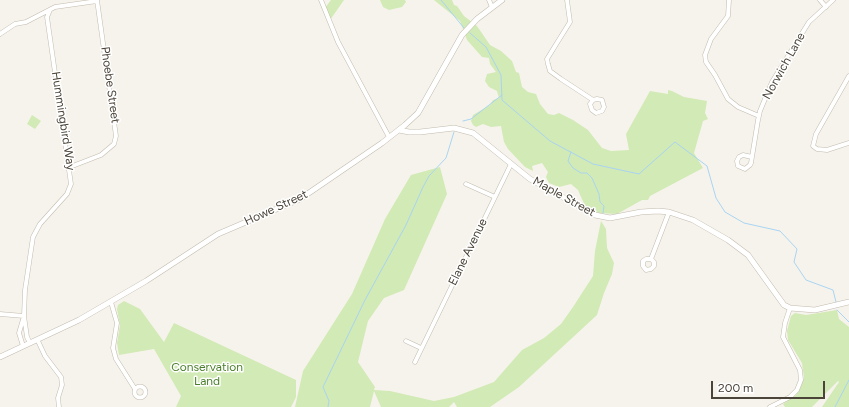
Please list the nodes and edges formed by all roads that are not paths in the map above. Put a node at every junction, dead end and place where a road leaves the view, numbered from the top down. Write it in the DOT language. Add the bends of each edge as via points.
graph roads {
  1 [pos="97,0"];
  2 [pos="321,0"];
  3 [pos="489,0"];
  4 [pos="502,0"];
  5 [pos="567,0"];
  6 [pos="729,0"];
  7 [pos="820,0"];
  8 [pos="833,0"];
  9 [pos="492,6"];
  10 [pos="826,7"];
  11 [pos="50,10"];
  12 [pos="0,34"];
  13 [pos="849,76"];
  14 [pos="593,100"];
  15 [pos="759,116"];
  16 [pos="399,130"];
  17 [pos="389,137"];
  18 [pos="849,143"];
  19 [pos="752,157"];
  20 [pos="511,164"];
  21 [pos="70,167"];
  22 [pos="466,184"];
  23 [pos="495,197"];
  24 [pos="669,212"];
  25 [pos="651,259"];
  26 [pos="111,302"];
  27 [pos="849,302"];
  28 [pos="790,308"];
  29 [pos="0,314"];
  30 [pos="24,316"];
  31 [pos="38,340"];
  32 [pos="406,341"];
  33 [pos="30,343"];
  34 [pos="23,346"];
  35 [pos="421,348"];
  36 [pos="0,357"];
  37 [pos="414,362"];
  38 [pos="135,389"];
  39 [pos="59,407"];
  40 [pos="770,407"];
  1 -- 11 [label="street"];
  1 -- 21 [label="street, Phoebe Street" via="116,136 114,144 102,155"];
  2 -- 17 [label="street" via="338,42"];
  3 -- 9 [label="street"];
  4 -- 9 [label="street, Howe Street"];
  5 -- 14 [label="street" via="570,22 547,58 548,64 555,75"];
  6 -- 15 [label="street" via="728,16 711,39 706,52 706,62 733,104"];
  7 -- 10 [label="street"];
  8 -- 10 [label="street, Norwich Lane"];
  9 -- 16 [label="street, Howe Street" via="462,35 423,106"];
  10 -- 15 [label="street, Norwich Lane" via="809,22 770,87"];
  11 -- 12 [label="street" via="26,22 15,24"];
  11 -- 21 [label="street, Hummingbird Way" via="47,17"];
  13 -- 18 [label="street" via="816,134 812,146 826,150"];
  15 -- 19 [label="street, Norwich Lane"];
  16 -- 17 [label="street, Howe Street"];
  16 -- 20 [label="street, Maple Street" via="410,132 444,128 464,129 484,141"];
  17 -- 26 [label="street, Howe Street" via="300,199 218,234"];
  20 -- 23 [label="street, Elane Avenue"];
  20 -- 24 [label="street, Maple Street" via="530,179 595,215 610,218 641,212"];
  21 -- 30 [label="street, Hummingbird Way" via="71,184 67,194 40,224 33,236"];
  22 -- 23 [label="street"];
  23 -- 35 [label="street, Elane Avenue"];
  24 -- 25 [label="street"];
  24 -- 28 [label="street, Maple Street" via="697,222 739,247 753,261 784,305"];
  26 -- 31 [label="street, Howe Street"];
  26 -- 38 [label="street" via="117,323 113,348 116,359"];
  27 -- 28 [label="street" via="815,310"];
  28 -- 40 [label="street" via="783,337 800,370 801,380 797,390 790,397"];
  29 -- 30 [label="street"];
  30 -- 33 [label="street, Hummingbird Way"];
  30 -- 34 [label="street, Hummingbird Way" via="20,332"];
  31 -- 33 [label="street, Howe Street"];
  31 -- 39 [label="street" via="61,377"];
  32 -- 35 [label="street"];
  33 -- 34 [label="street, Howe Street"];
  34 -- 36 [label="street, Howe Street"];
  35 -- 37 [label="street, Elane Avenue"];
}
